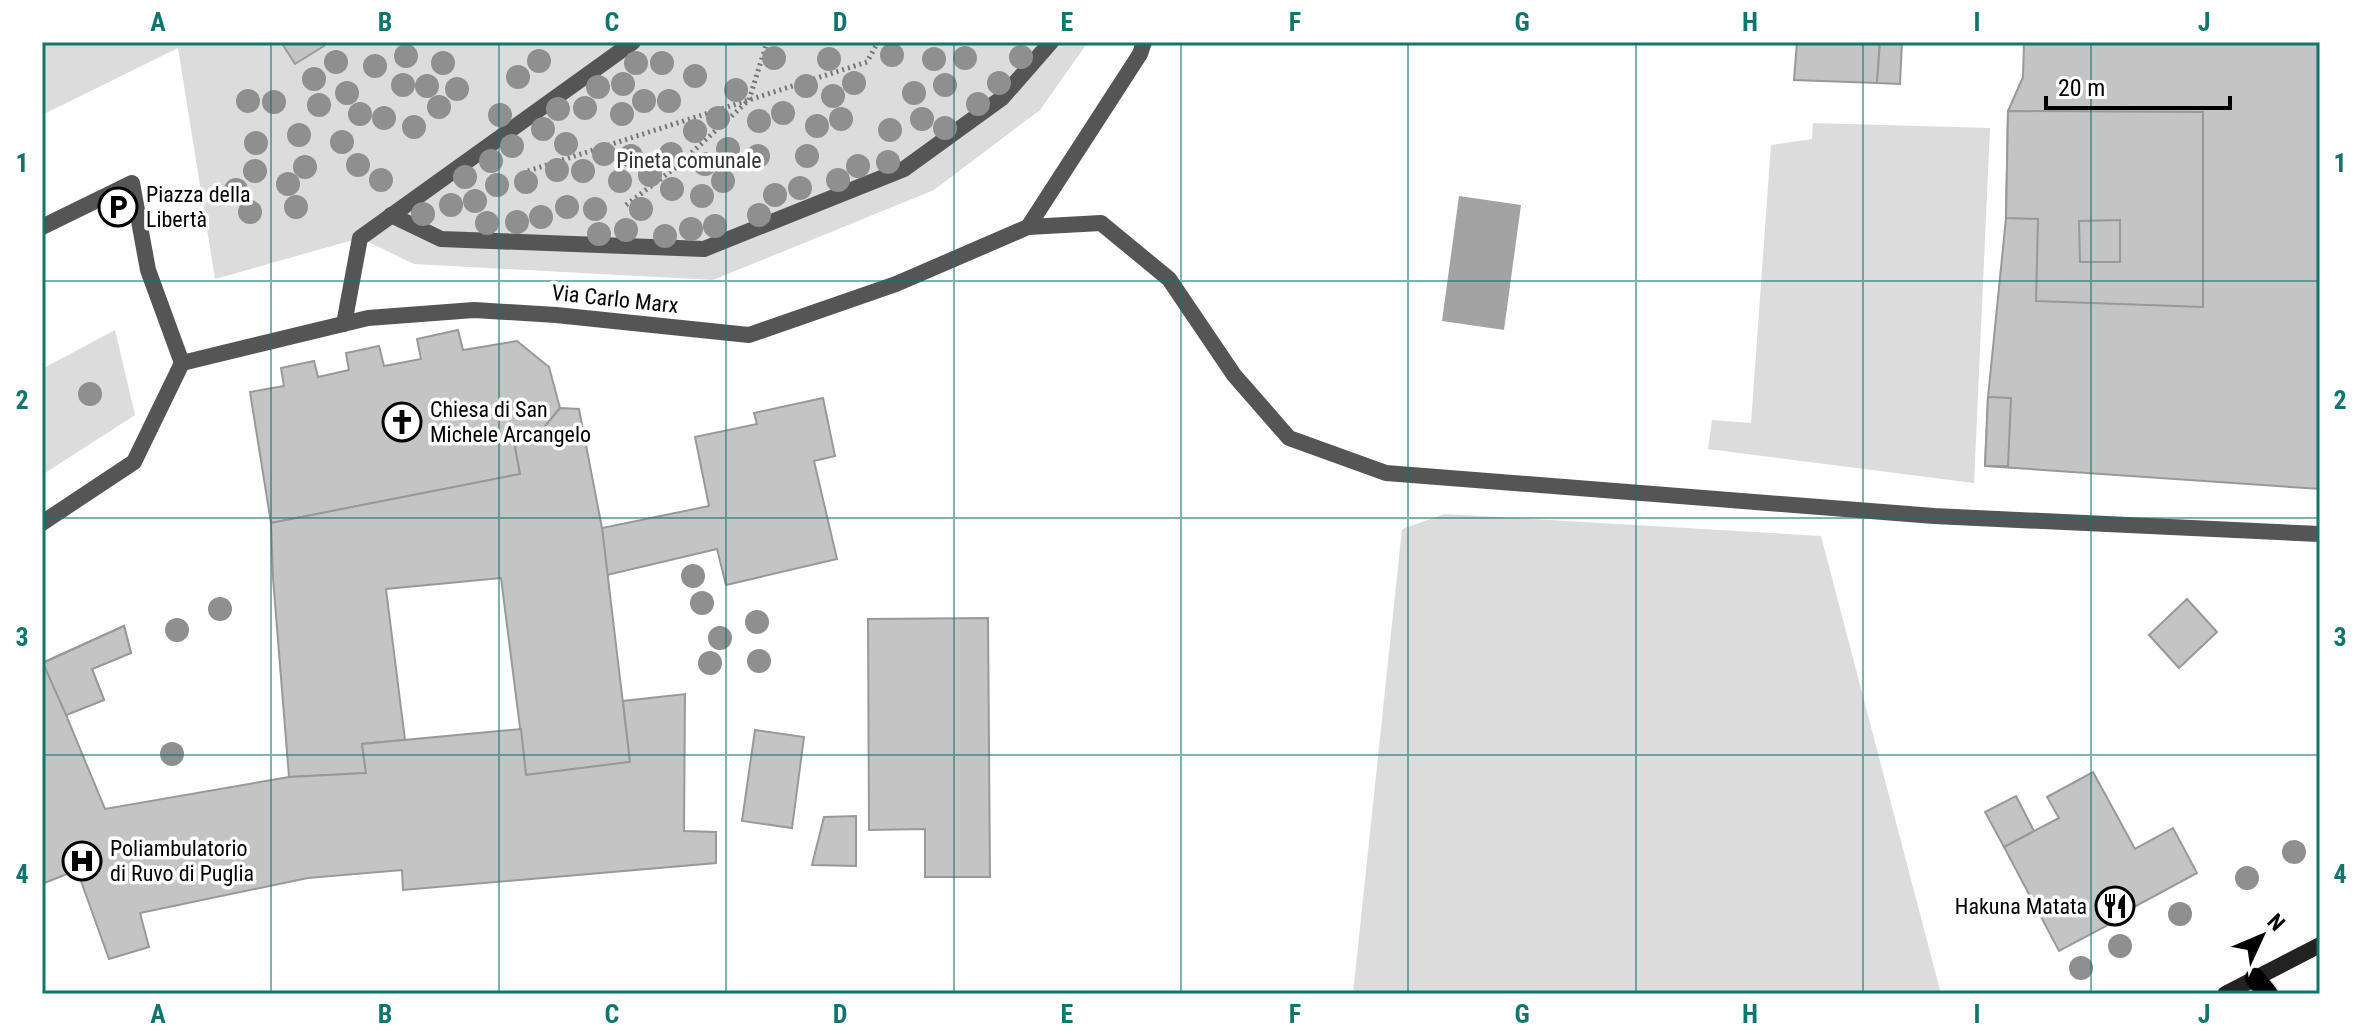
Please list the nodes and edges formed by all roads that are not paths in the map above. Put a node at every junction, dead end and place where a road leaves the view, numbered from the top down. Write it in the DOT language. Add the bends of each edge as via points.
graph roads {
  1 [pos="633,42"];
  2 [pos="1051,42"];
  3 [pos="1144,42"];
  4 [pos="391,215"];
  5 [pos="42,227"];
  6 [pos="1028,227"];
  7 [pos="344,324"];
  8 [pos="182,363"];
  9 [pos="42,523"];
  10 [pos="2320,534"];
  11 [pos="2320,945"];
  12 [pos="2255,978"];
  13 [pos="2225,994"];
  14 [pos="2268,994"];
  1 -- 4 [label="street"];
  2 -- 4 [label="street" via="1002,98 904,169 704,249 441,239"];
  3 -- 6 [label="street"];
  4 -- 7 [label="street" via="360,238"];
  5 -- 8 [label="street" via="132,183 148,270"];
  6 -- 7 [label="street, Via Carlo Marx" via="896,284 749,335 474,310"];
  6 -- 10 [label="street" via="1101,223 1169,279 1234,375 1289,438 1386,473 1934,516"];
  7 -- 8 [label="street, Via Carlo Marx"];
  8 -- 9 [label="street" via="134,462"];
  11 -- 12 [label="main road"];
  12 -- 13 [label="main road"];
  12 -- 14 [label="main road"];
}
